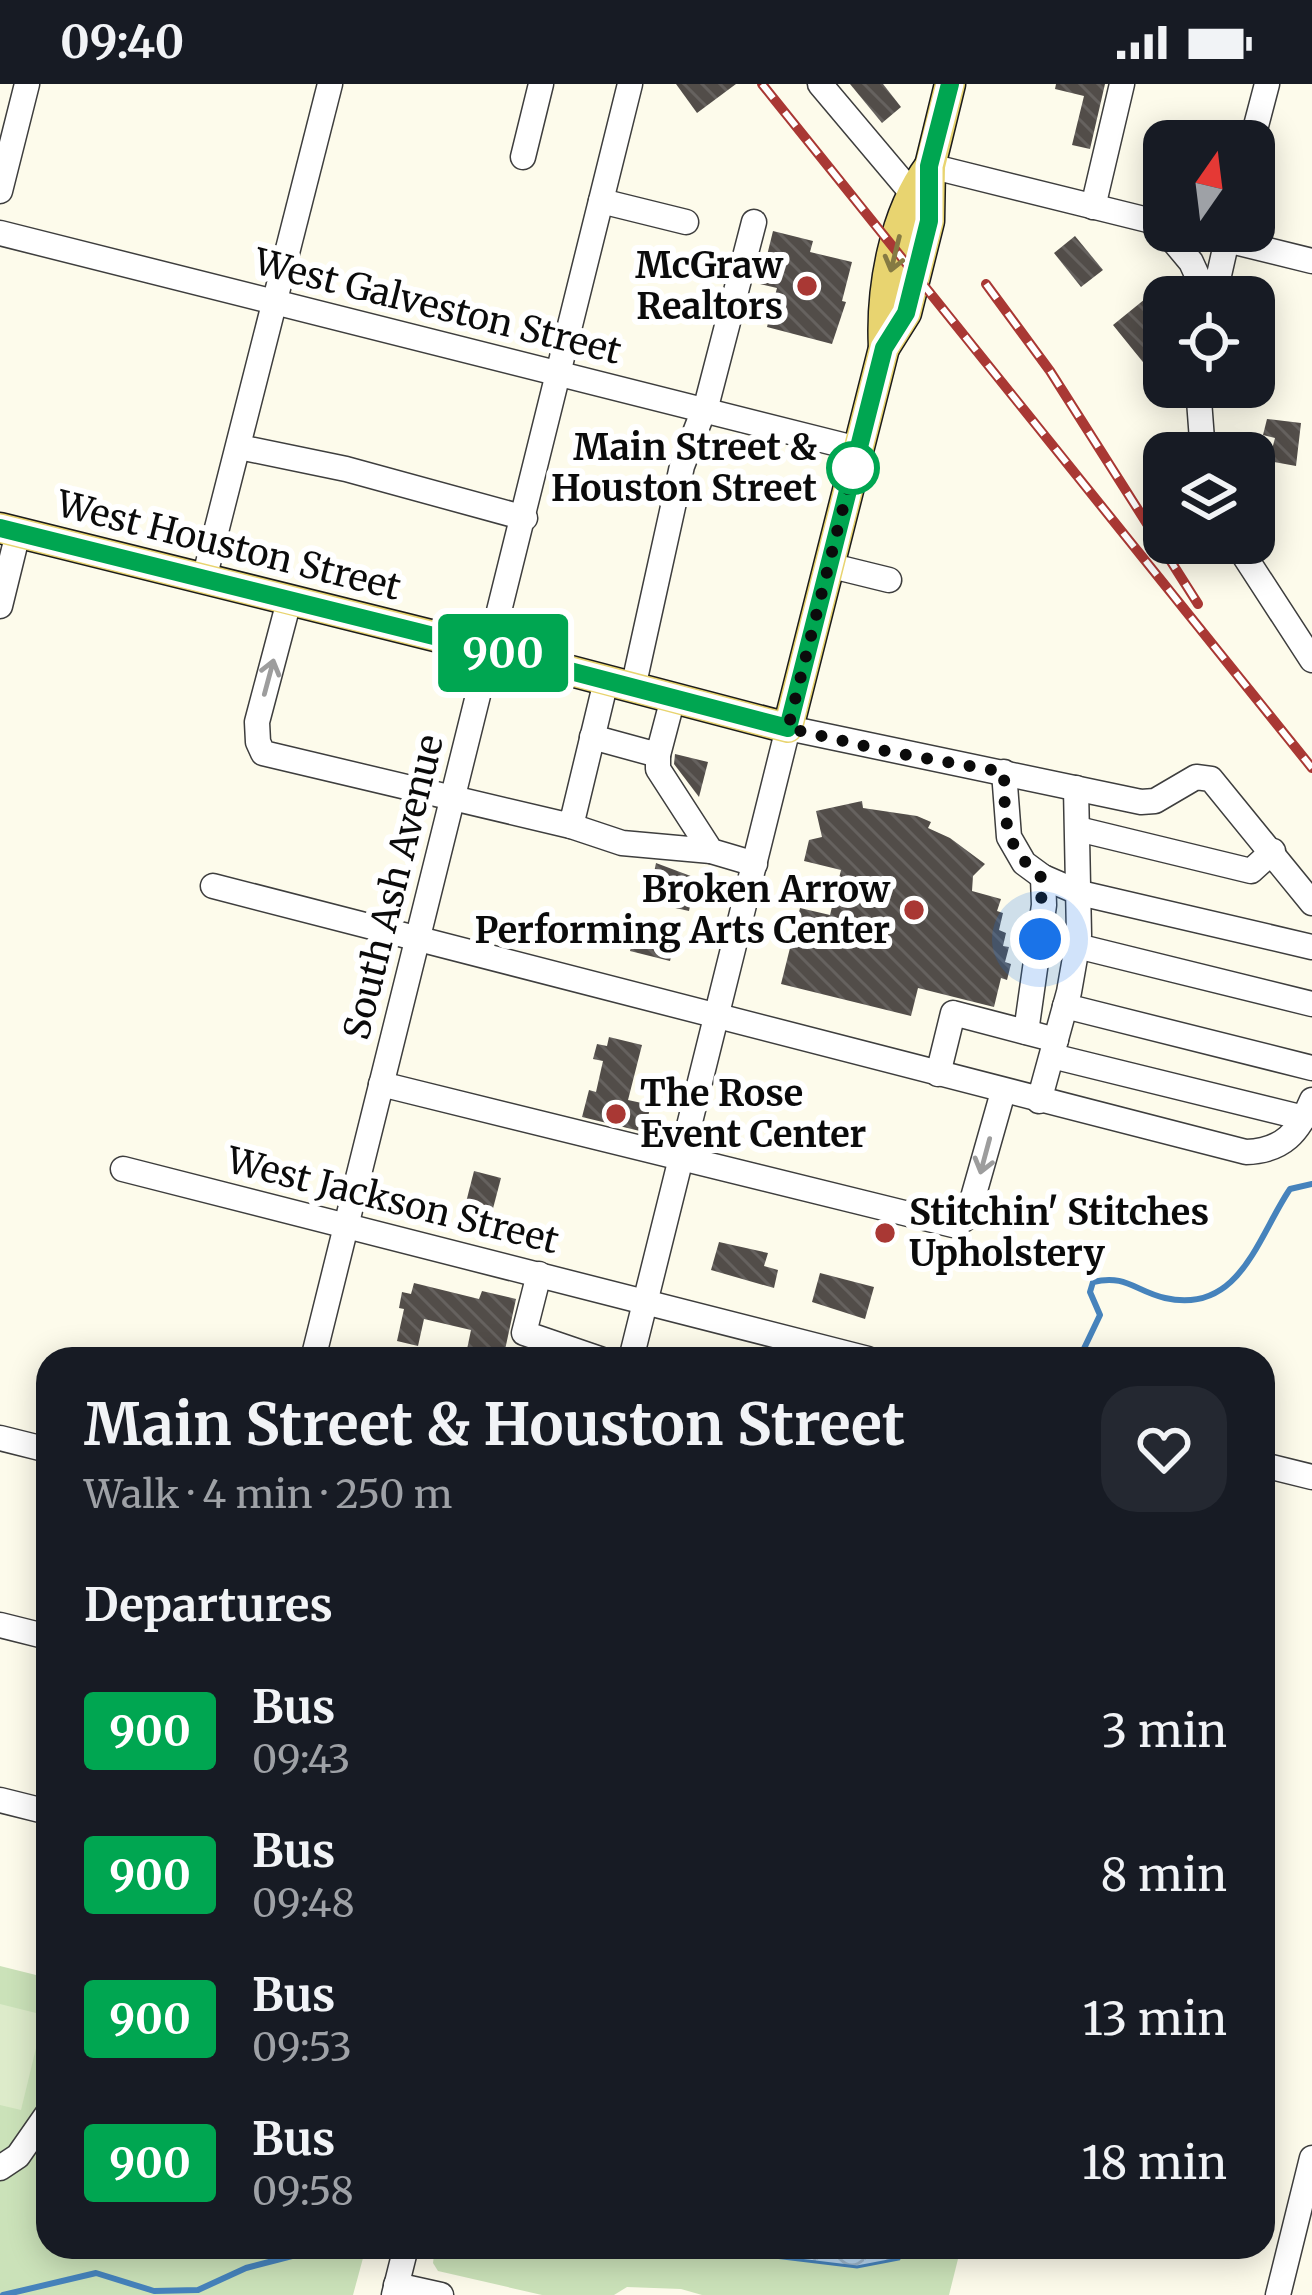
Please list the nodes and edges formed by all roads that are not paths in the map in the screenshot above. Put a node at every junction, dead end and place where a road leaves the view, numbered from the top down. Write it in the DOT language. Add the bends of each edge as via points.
graph roads {
  1 [pos="27,84"];
  2 [pos="330,84"];
  3 [pos="541,84"];
  4 [pos="820,84"];
  5 [pos="950,84"];
  6 [pos="1122,84"];
  7 [pos="1267,84"];
  8 [pos="624,85"];
  9 [pos="1258,120"];
  10 [pos="523,158"];
  11 [pos="929,166"];
  12 [pos="0,191"];
  13 [pos="910,192"];
  14 [pos="602,201"];
  15 [pos="1093,207"];
  16 [pos="1143,221"];
  17 [pos="686,222"];
  18 [pos="754,222"];
  19 [pos="0,233"];
  20 [pos="1275,251"];
  21 [pos="1312,262"];
  22 [pos="275,302"];
  23 [pos="884,348"];
  24 [pos="559,374"];
  25 [pos="704,410"];
  26 [pos="239,447"];
  27 [pos="858,449"];
  28 [pos="525,518"];
  29 [pos="9,531"];
  30 [pos="1250,564"];
  31 [pos="829,565"];
  32 [pos="204,580"];
  33 [pos="889,580"];
  34 [pos="290,601"];
  35 [pos="0,606"];
  36 [pos="490,650"];
  37 [pos="1312,660"];
  38 [pos="620,684"];
  39 [pos="673,698"];
  40 [pos="788,728"];
  41 [pos="592,736"];
  42 [pos="658,755"];
  43 [pos="1004,772"];
  44 [pos="1076,788"];
  45 [pos="451,800"];
  46 [pos="571,826"];
  47 [pos="1078,829"];
  48 [pos="711,851"];
  49 [pos="1274,851"];
  50 [pos="755,864"];
  51 [pos="1042,878"];
  52 [pos="213,886"];
  53 [pos="1080,892"];
  54 [pos="1312,903"];
  55 [pos="416,940"];
  56 [pos="1077,946"];
  57 [pos="1312,947"];
  58 [pos="1312,1004"];
  59 [pos="1065,1006"];
  60 [pos="718,1015"];
  61 [pos="1026,1032"];
  62 [pos="1054,1048"];
  63 [pos="1312,1068"];
  64 [pos="938,1074"];
  65 [pos="381,1084"];
  66 [pos="1003,1092"];
  67 [pos="1039,1101"];
  68 [pos="1308,1109"];
  69 [pos="681,1159"];
  70 [pos="123,1169"];
  71 [pos="347,1226"];
  72 [pos="538,1274"];
  73 [pos="645,1302"];
  74 [pos="316,1347"];
  75 [pos="561,1347"];
  76 [pos="634,1347"];
  77 [pos="821,1347"];
  78 [pos="0,1438"];
  79 [pos="36,1447"];
  80 [pos="1275,1468"];
  81 [pos="1312,1477"];
  82 [pos="0,1624"];
  83 [pos="36,1634"];
  84 [pos="0,1799"];
  85 [pos="36,1809"];
  86 [pos="36,2138"];
  87 [pos="1312,2158"];
  88 [pos="0,2168"];
  89 [pos="403,2259"];
  90 [pos="395,2290"];
  91 [pos="441,2295"];
  92 [pos="1278,2295"];
  1 -- 12 [label="street"];
  2 -- 22 [label="street"];
  3 -- 10 [label="street"];
  4 -- 13 [label="street"];
  5 -- 11 [label="main road"];
  6 -- 15 [label="street"];
  7 -- 9 [label="street"];
  8 -- 14 [label="street, South Ash Avenue"];
  11 -- 13 [label="main road"];
  11 -- 15 [label="street"];
  11 -- 23 [label="main road" via="929,221 906,313"];
  13 -- 23 [label="main road, one-way" via="882,308"];
  14 -- 17 [label="street"];
  14 -- 24 [label="street, South Ash Avenue"];
  15 -- 16 [label="street"];
  18 -- 25 [label="street"];
  19 -- 22 [label="street, West Galveston Street"];
  20 -- 21 [label="street"];
  22 -- 24 [label="street, West Galveston Street"];
  22 -- 26 [label="street"];
  23 -- 27 [label="main road"];
  24 -- 25 [label="street, West Galveston Street"];
  24 -- 28 [label="street, South Ash Avenue"];
  25 -- 27 [label="street, West Galveston Street"];
  25 -- 38 [label="street"];
  26 -- 28 [label="street"];
  26 -- 32 [label="street"];
  27 -- 31 [label="main road"];
  28 -- 36 [label="street, South Ash Avenue"];
  29 -- 32 [label="main road, West Houston Street"];
  29 -- 35 [label="street"];
  30 -- 37 [label="street"];
  31 -- 33 [label="street"];
  31 -- 40 [label="main road"];
  32 -- 34 [label="main road, West Houston Street"];
  34 -- 36 [label="main road, West Houston Street"];
  45 -- 34 [label="street, one-way" via="263,752 257,722"];
  36 -- 38 [label="main road, West Houston Street"];
  36 -- 45 [label="street, South Ash Avenue"];
  38 -- 39 [label="main road, West Houston Street"];
  38 -- 41 [label="street"];
  39 -- 40 [label="main road, West Houston Street"];
  39 -- 42 [label="street"];
  40 -- 43 [label="street"];
  40 -- 50 [label="street"];
  41 -- 42 [label="street"];
  41 -- 46 [label="street"];
  42 -- 48 [label="street" via="658,769"];
  43 -- 44 [label="street"];
  43 -- 51 [label="street" via="1009,837"];
  44 -- 47 [label="street"];
  44 -- 49 [label="street" via="1141,802 1196,777 1211,779"];
  45 -- 46 [label="street"];
  45 -- 55 [label="street, South Ash Avenue"];
  46 -- 48 [label="street" via="622,843"];
  47 -- 49 [label="street" via="1251,871"];
  47 -- 53 [label="street"];
  48 -- 50 [label="street"];
  49 -- 54 [label="street"];
  50 -- 60 [label="street"];
  51 -- 53 [label="street"];
  51 -- 61 [label="street"];
  52 -- 55 [label="street"];
  53 -- 56 [label="street"];
  53 -- 57 [label="street"];
  55 -- 60 [label="street"];
  55 -- 65 [label="street, South Ash Avenue"];
  56 -- 58 [label="street"];
  56 -- 59 [label="street"];
  59 -- 62 [label="street"];
  59 -- 63 [label="street"];
  60 -- 64 [label="street"];
  60 -- 69 [label="street"];
  61 -- 62 [label="street"];
  61 -- 64 [label="street" via="953,1013"];
  62 -- 67 [label="street"];
  62 -- 68 [label="street"];
  64 -- 66 [label="street"];
  65 -- 69 [label="street"];
  65 -- 71 [label="street, South Ash Avenue"];
  66 -- 67 [label="street"];
  66 -- 69 [label="street, one-way" via="964,1219 953,1225"];
  67 -- 68 [label="street" via="1246,1152 1285,1142"];
  69 -- 73 [label="street"];
  70 -- 71 [label="street, West Jackson Street"];
  71 -- 72 [label="street, West Jackson Street"];
  71 -- 74 [label="street, South Ash Avenue"];
  72 -- 73 [label="street, West Jackson Street"];
  72 -- 75 [label="street" via="524,1334"];
  73 -- 76 [label="street"];
  73 -- 77 [label="street, West Jackson Street"];
  78 -- 79 [label="street"];
  80 -- 81 [label="street"];
  82 -- 83 [label="street"];
  84 -- 85 [label="street"];
  86 -- 88 [label="street"];
  87 -- 92 [label="street"];
  89 -- 90 [label="street"];
  90 -- 91 [label="street"];
}
